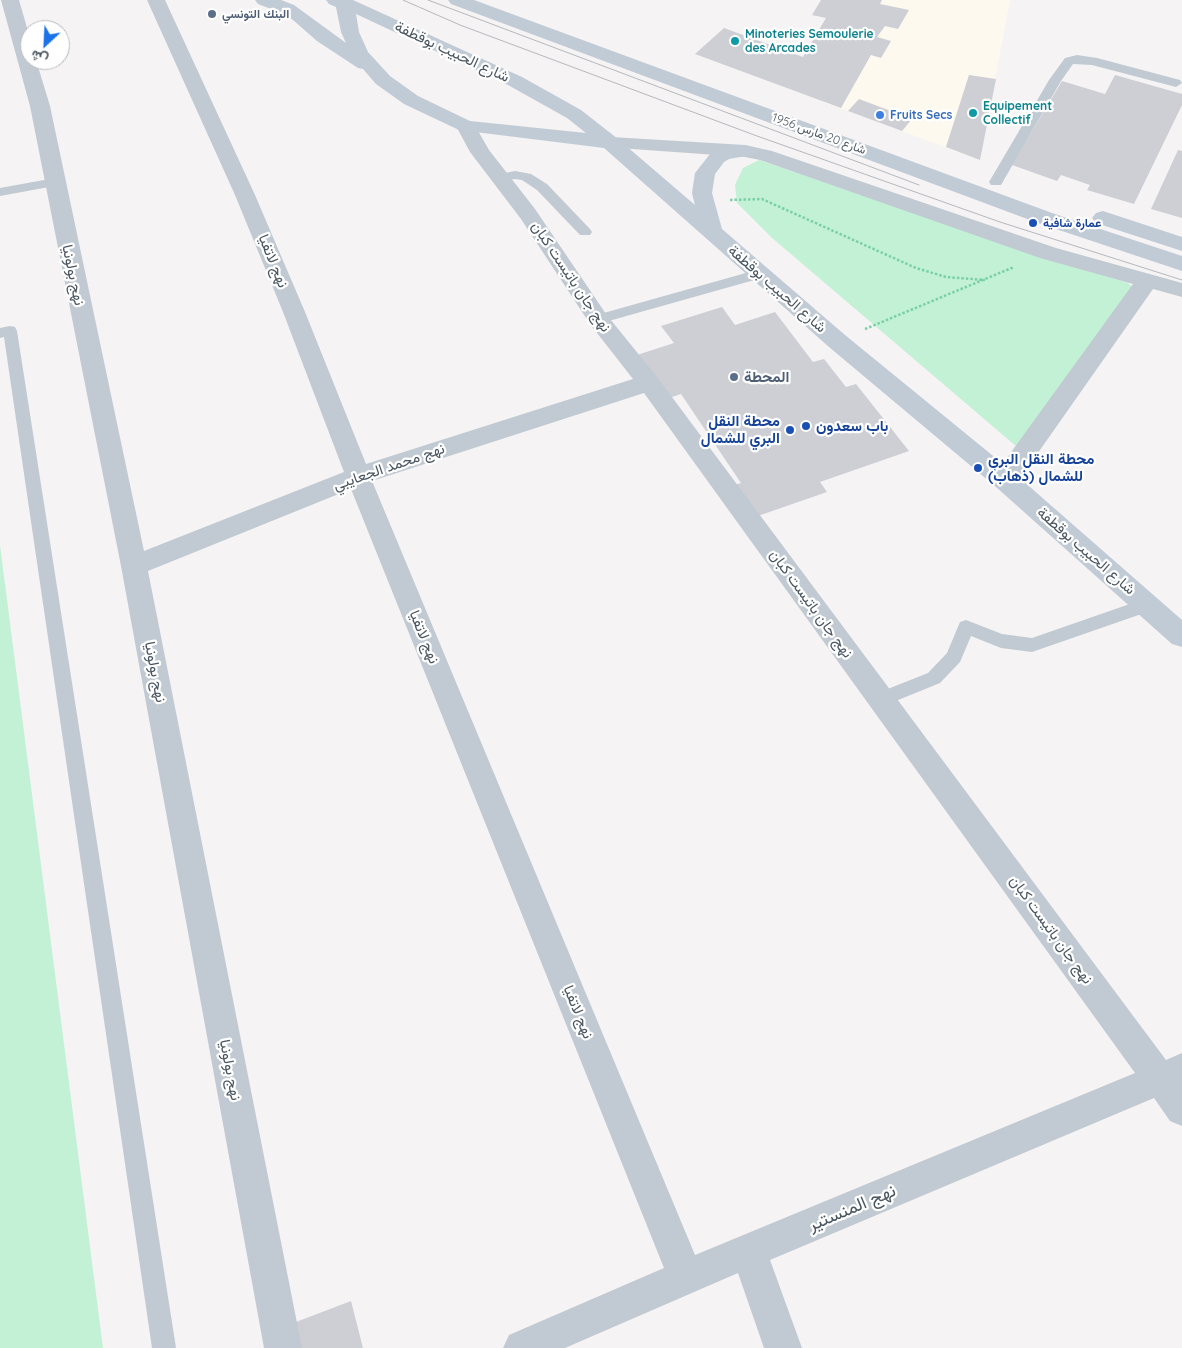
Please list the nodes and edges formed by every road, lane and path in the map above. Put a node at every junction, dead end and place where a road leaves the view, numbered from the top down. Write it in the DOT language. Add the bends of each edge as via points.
graph roads {
  1 [pos="10,0"];
  2 [pos="156,0"];
  3 [pos="264,0"];
  4 [pos="457,0"];
  5 [pos="498,0"];
  6 [pos="342,1"];
  7 [pos="8,30"];
  8 [pos="370,67"];
  9 [pos="515,81"];
  10 [pos="1176,83"];
  11 [pos="466,126"];
  12 [pos="529,132"];
  13 [pos="611,143"];
  14 [pos="745,151"];
  15 [pos="500,178"];
  16 [pos="55,182"];
  17 [pos="996,182"];
  18 [pos="0,192"];
  19 [pos="704,203"];
  20 [pos="584,232"];
  21 [pos="712,232"];
  22 [pos="1182,235"];
  23 [pos="1160,237"];
  24 [pos="1182,244"];
  25 [pos="731,249"];
  26 [pos="1048,253"];
  27 [pos="1182,264"];
  28 [pos="760,274"];
  29 [pos="985,280"];
  30 [pos="1147,281"];
  31 [pos="1182,290"];
  32 [pos="598,319"];
  33 [pos="0,333"];
  34 [pos="837,341"];
  35 [pos="649,383"];
  36 [pos="358,476"];
  37 [pos="1005,480"];
  38 [pos="134,566"];
  39 [pos="1147,605"];
  40 [pos="1182,636"];
  41 [pos="880,699"];
  42 [pos="1172,1074"];
  43 [pos="1182,1109"];
  44 [pos="748,1252"];
  45 [pos="686,1277"];
  46 [pos="164,1348"];
  47 [pos="282,1348"];
  48 [pos="522,1348"];
  49 [pos="783,1348"];
  1 -- 7 [label="street, نهج بولونيا"];
  2 -- 36 [label="street, نهج لاتفيا" via="245,195"];
  3 -- 8 [label="main road" via="299,16"];
  4 -- 27 [label="main road, شارع 20 مارس 1956" via="1045,218"];
  5 -- 17 [label="main road, شارع 20 مارس 1956"];
  6 -- 8 [label="main road" via="353,41"];
  6 -- 9 [label="main road, شارع الحبيب بوقطفة"];
  7 -- 16 [label="street, نهج بولونيا" via="40,106"];
  8 -- 11 [label="main road" via="411,100"];
  9 -- 12 [label="main road" via="538,101 537,120"];
  9 -- 13 [label="main road, شارع الحبيب بوقطفة" via="559,104"];
  10 -- 17 [label="lane" via="1093,61 1069,60"];
  11 -- 12 [label="main road"];
  11 -- 15 [label="street, نهج جان باتيست كبان" via="480,152"];
  12 -- 13 [label="main road"];
  12 -- 25 [label="main road" via="573,140 599,150 696,227"];
  13 -- 14 [label="street"];
  13 -- 21 [label="main road, شارع الحبيب بوقطفة"];
  14 -- 19 [label="main road" via="724,154 709,167 702,182"];
  14 -- 26 [label="street" via="796,164"];
  15 -- 20 [label="lane" via="515,175 542,187"];
  15 -- 32 [label="street, نهج جان باتيست كبان"];
  16 -- 18 [label="lane"];
  16 -- 38 [label="street, نهج بولونيا"];
  17 -- 23 [label="main road, شارع 20 مارس 1956"];
  19 -- 21 [label="main road"];
  19 -- 29 [label="path" via="762,199 916,268 946,277"];
  21 -- 25 [label="main road, شارع الحبيب بوقطفة"];
  22 -- 23 [label="main road"];
  23 -- 24 [label="main road, شارع 20 مارس 1956"];
  25 -- 28 [label="main road, شارع الحبيب بوقطفة"];
  26 -- 29 [label="path"];
  26 -- 30 [label="street"];
  28 -- 32 [label="lane"];
  28 -- 34 [label="main road, شارع الحبيب بوقطفة"];
  29 -- 34 [label="path"];
  30 -- 31 [label="street"];
  30 -- 37 [label="street"];
  32 -- 35 [label="street, نهج جان باتيست كبان"];
  33 -- 46 [label="lane" via="10,332"];
  34 -- 37 [label="main road, شارع الحبيب بوقطفة"];
  35 -- 36 [label="street, نهج محمد الجعايبي"];
  35 -- 41 [label="street, نهج جان باتيست كبان"];
  36 -- 38 [label="street, نهج محمد الجعايبي"];
  36 -- 45 [label="street, نهج لاتفيا"];
  37 -- 39 [label="main road, شارع الحبيب بوقطفة"];
  38 -- 47 [label="street, نهج بولونيا"];
  39 -- 40 [label="main road, شارع الحبيب بوقطفة"];
  39 -- 41 [label="lane" via="1032,645 1001,641 966,626 954,657 934,678"];
  41 -- 42 [label="street, نهج جان باتيست كبان"];
  42 -- 43 [label="street, نهج جان باتيست كبان"];
  42 -- 44 [label="street, نهج المنستير"];
  44 -- 45 [label="street, نهج المنستير"];
  44 -- 49 [label="street"];
  45 -- 48 [label="street, نهج المنستير"];
}
